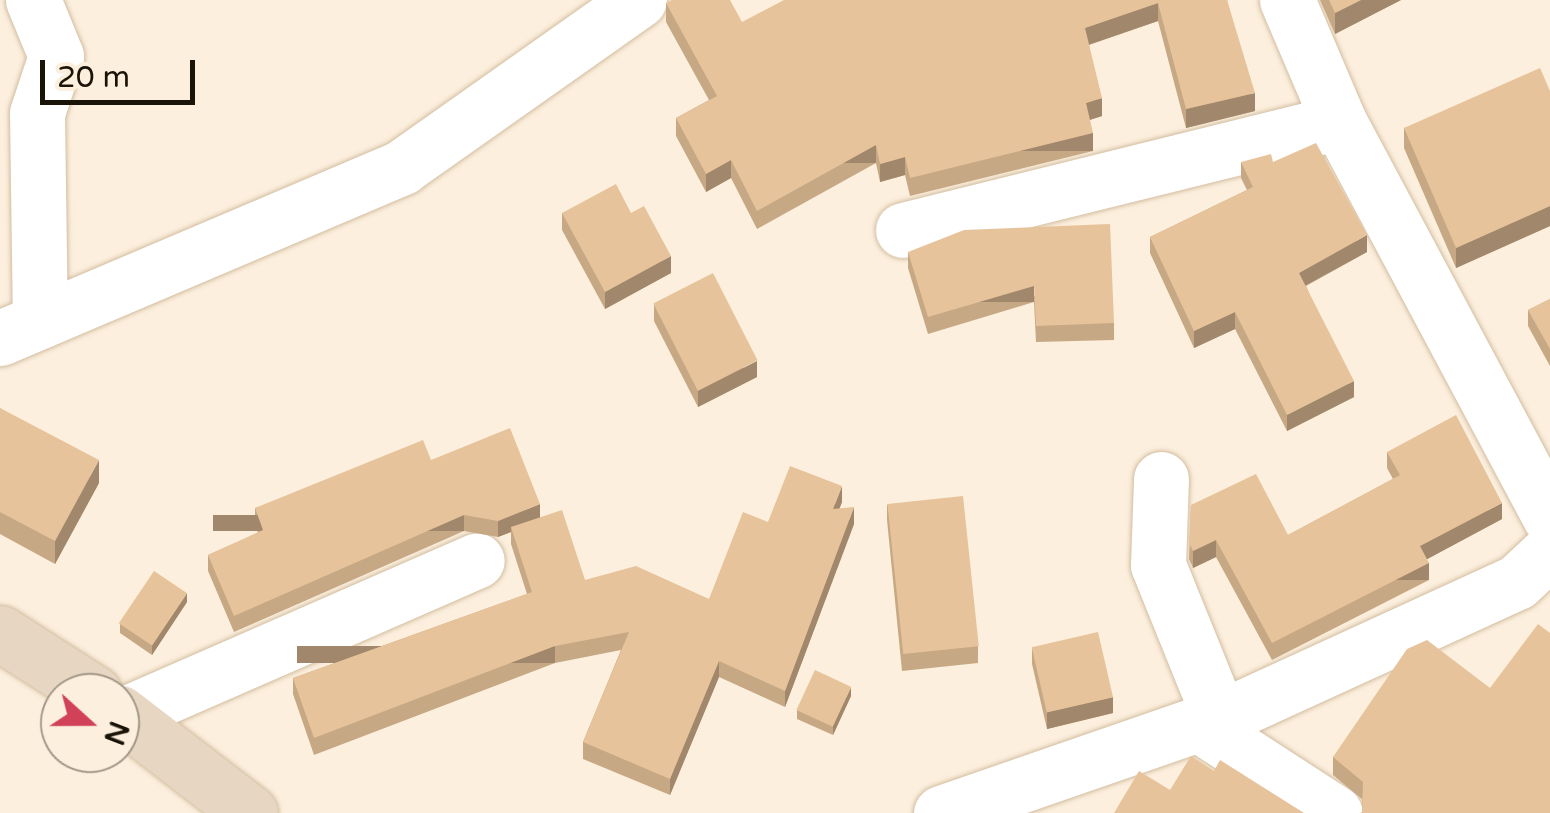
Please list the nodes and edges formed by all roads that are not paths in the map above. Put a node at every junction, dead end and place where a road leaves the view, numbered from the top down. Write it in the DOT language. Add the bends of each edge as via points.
graph roads {
  1 [pos="33,0"];
  2 [pos="639,0"];
  3 [pos="1287,0"];
  4 [pos="1339,122"];
  5 [pos="903,230"];
  6 [pos="20,329"];
  7 [pos="1161,478"];
  8 [pos="1550,517"];
  9 [pos="477,560"];
  10 [pos="1539,580"];
  11 [pos="0,632"];
  12 [pos="61,673"];
  13 [pos="140,696"];
  14 [pos="1209,720"];
  15 [pos="140,729"];
  16 [pos="250,813"];
  17 [pos="941,813"];
  18 [pos="1334,813"];
  1 -- 6 [label="street" via="56,56 37,113"];
  2 -- 6 [label="street" via="402,167"];
  3 -- 4 [label="street"];
  4 -- 5 [label="street"];
  4 -- 8 [label="street"];
  7 -- 14 [label="street" via="1158,565"];
  9 -- 13 [label="street"];
  10 -- 14 [label="street"];
  11 -- 12 [label="main road"];
  14 -- 17 [label="street"];
  14 -- 18 [label="street"];
  15 -- 16 [label="main road"];
}
